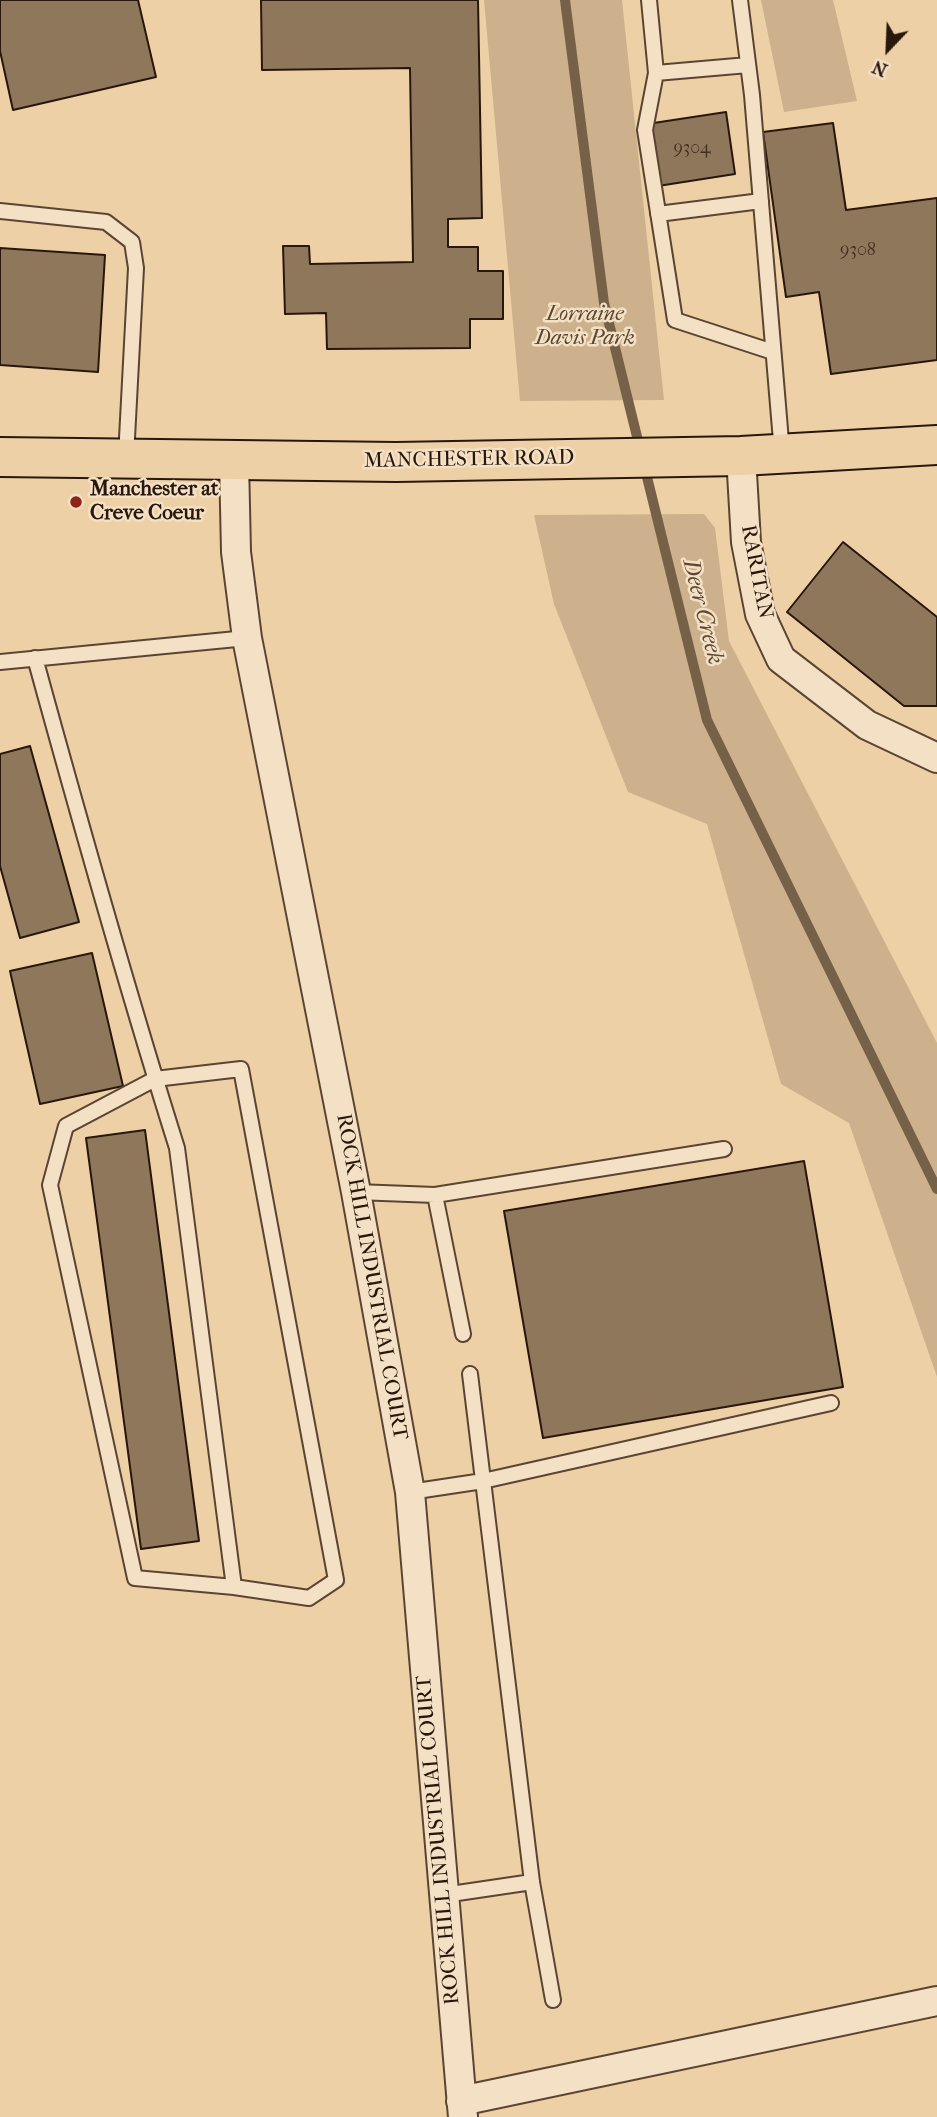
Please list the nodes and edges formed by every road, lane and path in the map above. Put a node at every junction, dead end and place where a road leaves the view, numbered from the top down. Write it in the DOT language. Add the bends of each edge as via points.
graph roads {
  1 [pos="649,0"];
  2 [pos="740,0"];
  3 [pos="748,65"];
  4 [pos="656,73"];
  5 [pos="761,201"];
  6 [pos="0,211"];
  7 [pos="658,215"];
  8 [pos="773,352"];
  9 [pos="937,444"];
  10 [pos="782,454"];
  11 [pos="0,457"];
  12 [pos="723,457"];
  13 [pos="125,459"];
  14 [pos="234,461"];
  15 [pos="247,638"];
  16 [pos="36,658"];
  17 [pos="0,662"];
  18 [pos="937,758"];
  19 [pos="155,1079"];
  20 [pos="724,1149"];
  21 [pos="356,1192"];
  22 [pos="435,1195"];
  23 [pos="464,1334"];
  24 [pos="470,1374"];
  25 [pos="831,1404"];
  26 [pos="483,1481"];
  27 [pos="410,1492"];
  28 [pos="234,1587"];
  29 [pos="532,1882"];
  30 [pos="444,1895"];
  31 [pos="553,2000"];
  32 [pos="937,2001"];
  33 [pos="462,2109"];
  1 -- 4 [label="lane"];
  2 -- 3 [label="lane"];
  3 -- 4 [label="lane"];
  3 -- 5 [label="lane"];
  4 -- 7 [label="lane" via="645,130"];
  5 -- 7 [label="lane"];
  5 -- 8 [label="lane"];
  6 -- 13 [label="lane" via="106,222 132,242 136,268"];
  7 -- 8 [label="lane" via="674,320"];
  8 -- 10 [label="lane"];
  9 -- 10 [label="main road, MANCHESTER ROAD"];
  10 -- 12 [label="main road, MANCHESTER ROAD"];
  11 -- 13 [label="main road, MANCHESTER ROAD"];
  12 -- 14 [label="main road, MANCHESTER ROAD"];
  12 -- 18 [label="street, RARITAN" via="761,614 781,659 867,726"];
  13 -- 14 [label="main road, MANCHESTER ROAD"];
  14 -- 15 [label="street, ROCK HILL INDUSTRIAL COURT" via="236,552"];
  15 -- 16 [label="lane"];
  15 -- 21 [label="street, ROCK HILL INDUSTRIAL COURT"];
  16 -- 17 [label="lane"];
  16 -- 19 [label="lane"];
  19 -- 28 [label="lane" via="177,1148"];
  19 -- 28 [label="lane" via="66,1126 50,1185 135,1578"];
  19 -- 28 [label="lane" via="241,1069 336,1580 309,1598"];
  20 -- 22 [label="lane"];
  21 -- 22 [label="lane"];
  21 -- 27 [label="street, ROCK HILL INDUSTRIAL COURT"];
  22 -- 23 [label="lane"];
  24 -- 26 [label="lane"];
  25 -- 26 [label="lane"];
  26 -- 27 [label="lane"];
  26 -- 29 [label="lane"];
  27 -- 30 [label="street, ROCK HILL INDUSTRIAL COURT"];
  29 -- 30 [label="lane"];
  29 -- 31 [label="lane"];
  30 -- 33 [label="street, ROCK HILL INDUSTRIAL COURT"];
  32 -- 33 [label="street, ROCK HILL INDUSTRIAL COURT"];
}
